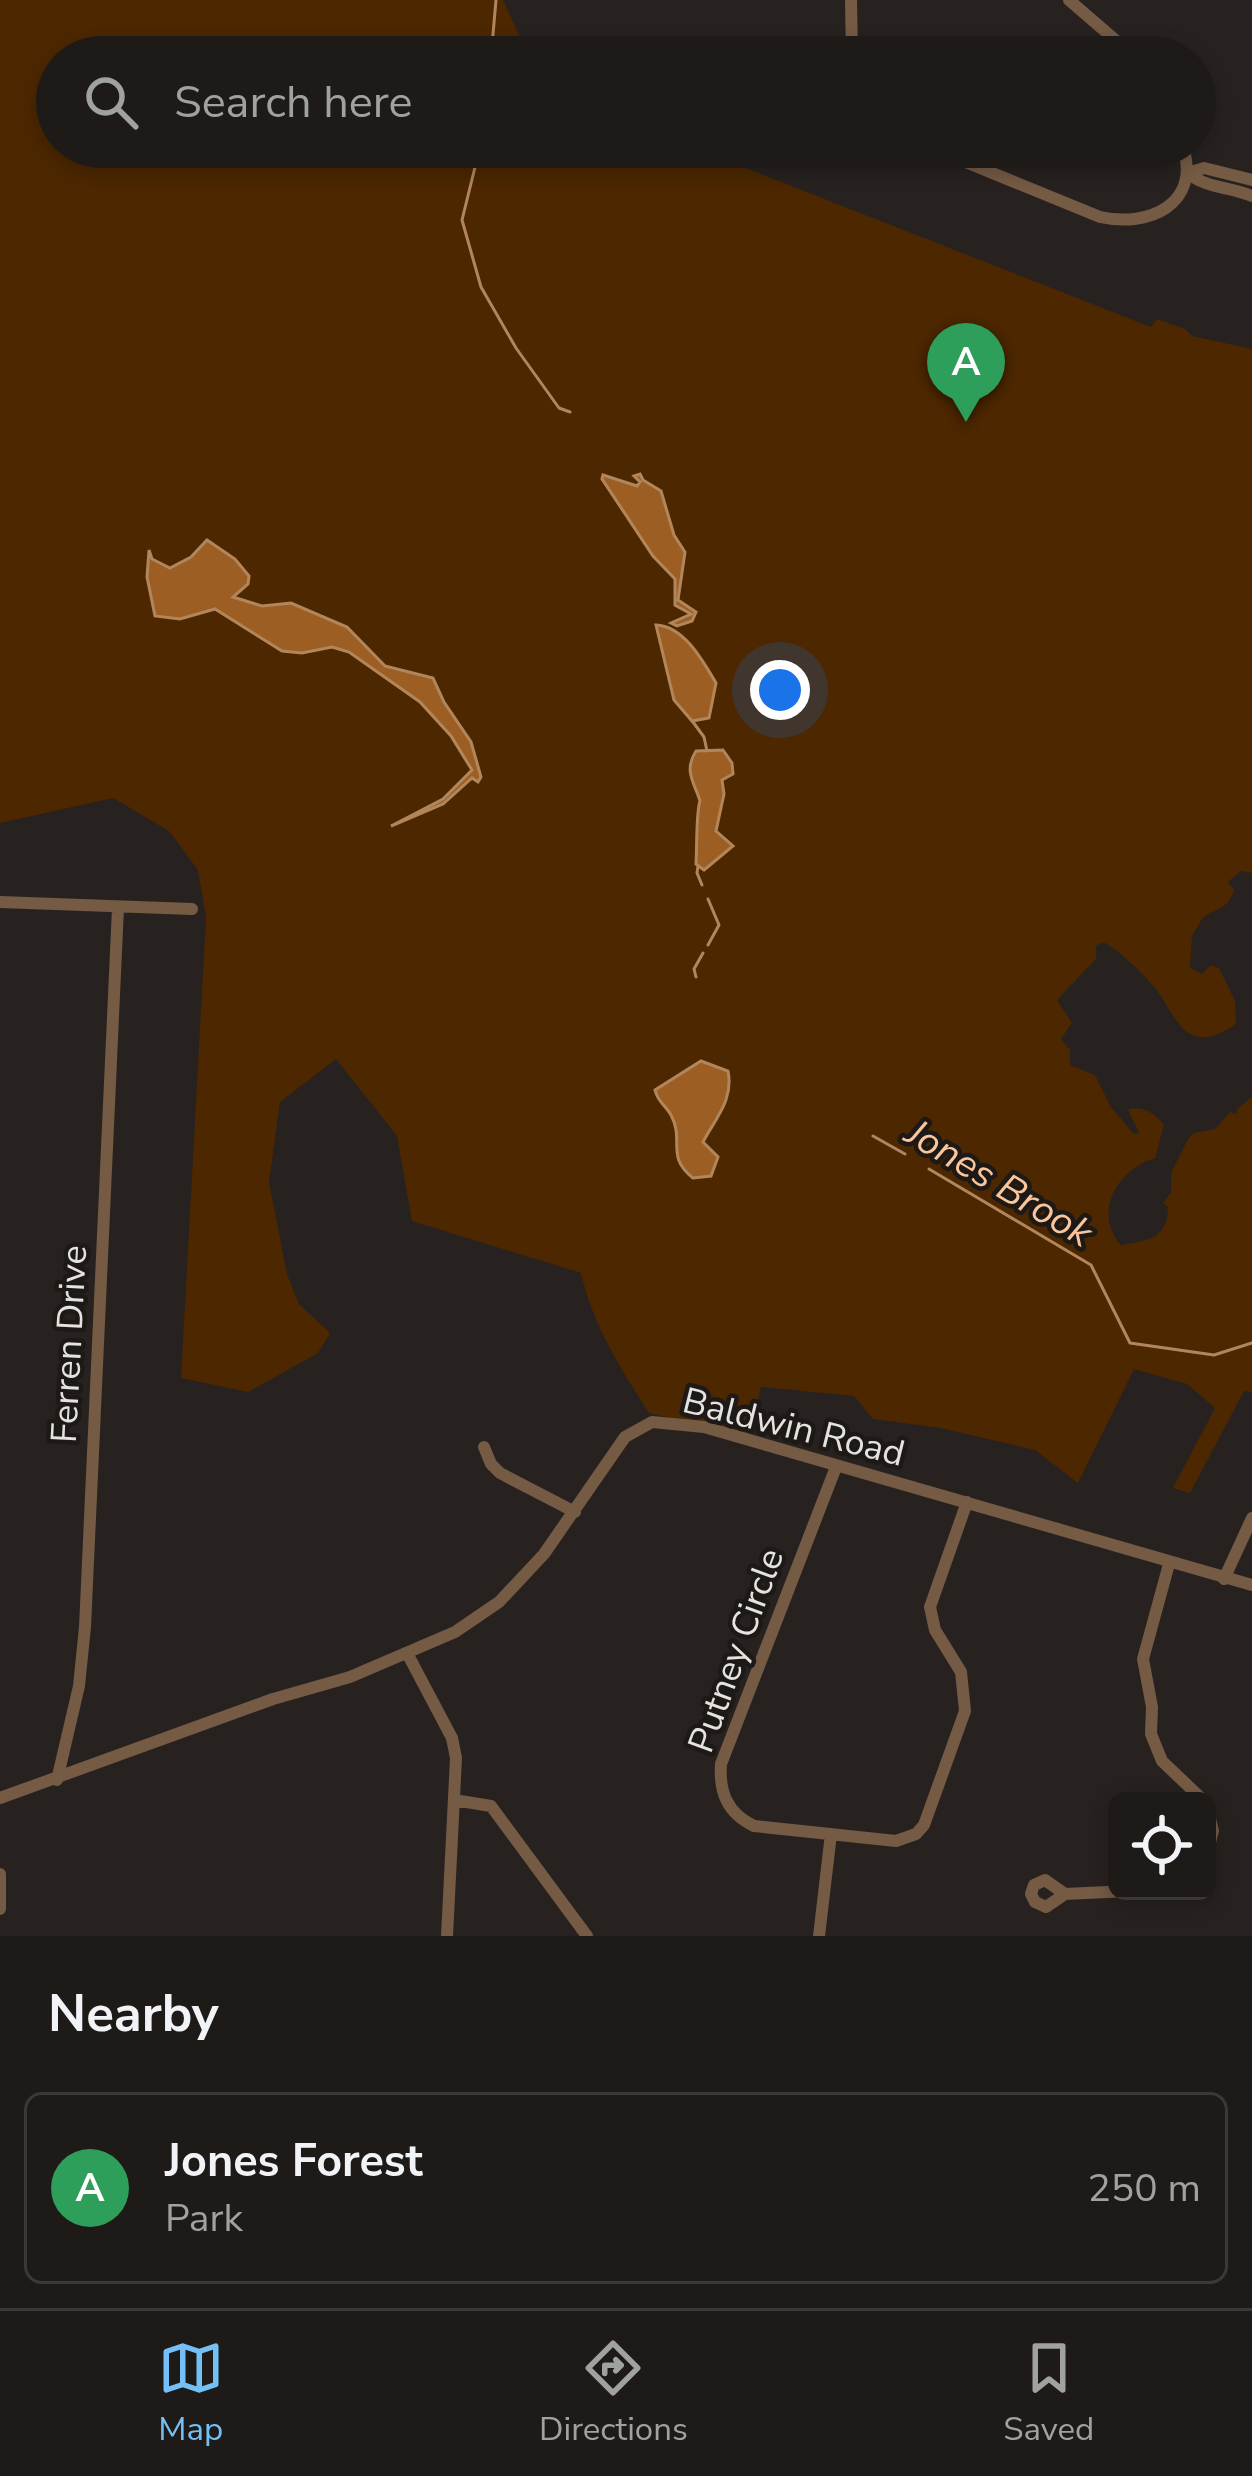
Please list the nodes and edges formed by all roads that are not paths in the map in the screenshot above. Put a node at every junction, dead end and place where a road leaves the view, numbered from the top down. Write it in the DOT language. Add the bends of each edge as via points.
graph roads {
  1 [pos="851,0"];
  2 [pos="1069,0"];
  3 [pos="852,36"];
  4 [pos="1115,36"];
  5 [pos="983,168"];
  6 [pos="1187,168"];
  7 [pos="1188,173"];
  8 [pos="1252,180"];
  9 [pos="1252,196"];
  10 [pos="0,902"];
  11 [pos="118,908"];
  12 [pos="192,909"];
  13 [pos="484,1447"];
  14 [pos="836,1467"];
  15 [pos="967,1502"];
  16 [pos="575,1512"];
  17 [pos="1252,1518"];
  18 [pos="1168,1564"];
  19 [pos="1224,1579"];
  20 [pos="1252,1585"];
  21 [pos="407,1653"];
  22 [pos="56,1780"];
  23 [pos="1193,1792"];
  24 [pos="0,1798"];
  25 [pos="454,1800"];
  26 [pos="831,1834"];
  27 [pos="0,1874"];
  28 [pos="1108,1892"];
  29 [pos="1065,1894"];
  30 [pos="0,1909"];
  31 [pos="448,1936"];
  32 [pos="587,1936"];
  33 [pos="819,1936"];
  1 -- 3 [label="street"];
  2 -- 4 [label="street"];
  5 -- 7 [label="street" via="1115,220 1164,210"];
  6 -- 7 [label="street"];
  7 -- 8 [label="street" via="1204,168"];
  7 -- 9 [label="street"];
  10 -- 11 [label="street"];
  11 -- 12 [label="street"];
  11 -- 22 [label="street, Ferren Drive" via="85,1627 80,1686"];
  13 -- 16 [label="street" via="500,1473"];
  14 -- 15 [label="street, Baldwin Road"];
  14 -- 16 [label="street, Baldwin Road" via="704,1427 652,1422 615,1447"];
  14 -- 26 [label="street, Putney Circle" via="720,1773 726,1802 745,1822"];
  15 -- 18 [label="street, Baldwin Road"];
  15 -- 26 [label="street, Putney Circle" via="930,1607 967,1696 928,1817 916,1834 896,1841"];
  16 -- 21 [label="street, Baldwin Road" via="499,1602"];
  17 -- 19 [label="street"];
  18 -- 19 [label="street, Baldwin Road"];
  18 -- 23 [label="street" via="1143,1659 1151,1734 1162,1760"];
  19 -- 20 [label="street, Baldwin Road"];
  21 -- 22 [label="street, Baldwin Road"];
  21 -- 25 [label="street" via="452,1738"];
  22 -- 24 [label="street, Baldwin Road"];
  25 -- 31 [label="street"];
  25 -- 32 [label="street" via="490,1806"];
  26 -- 33 [label="street"];
  27 -- 30 [label="street"];
  28 -- 29 [label="street"];
}
